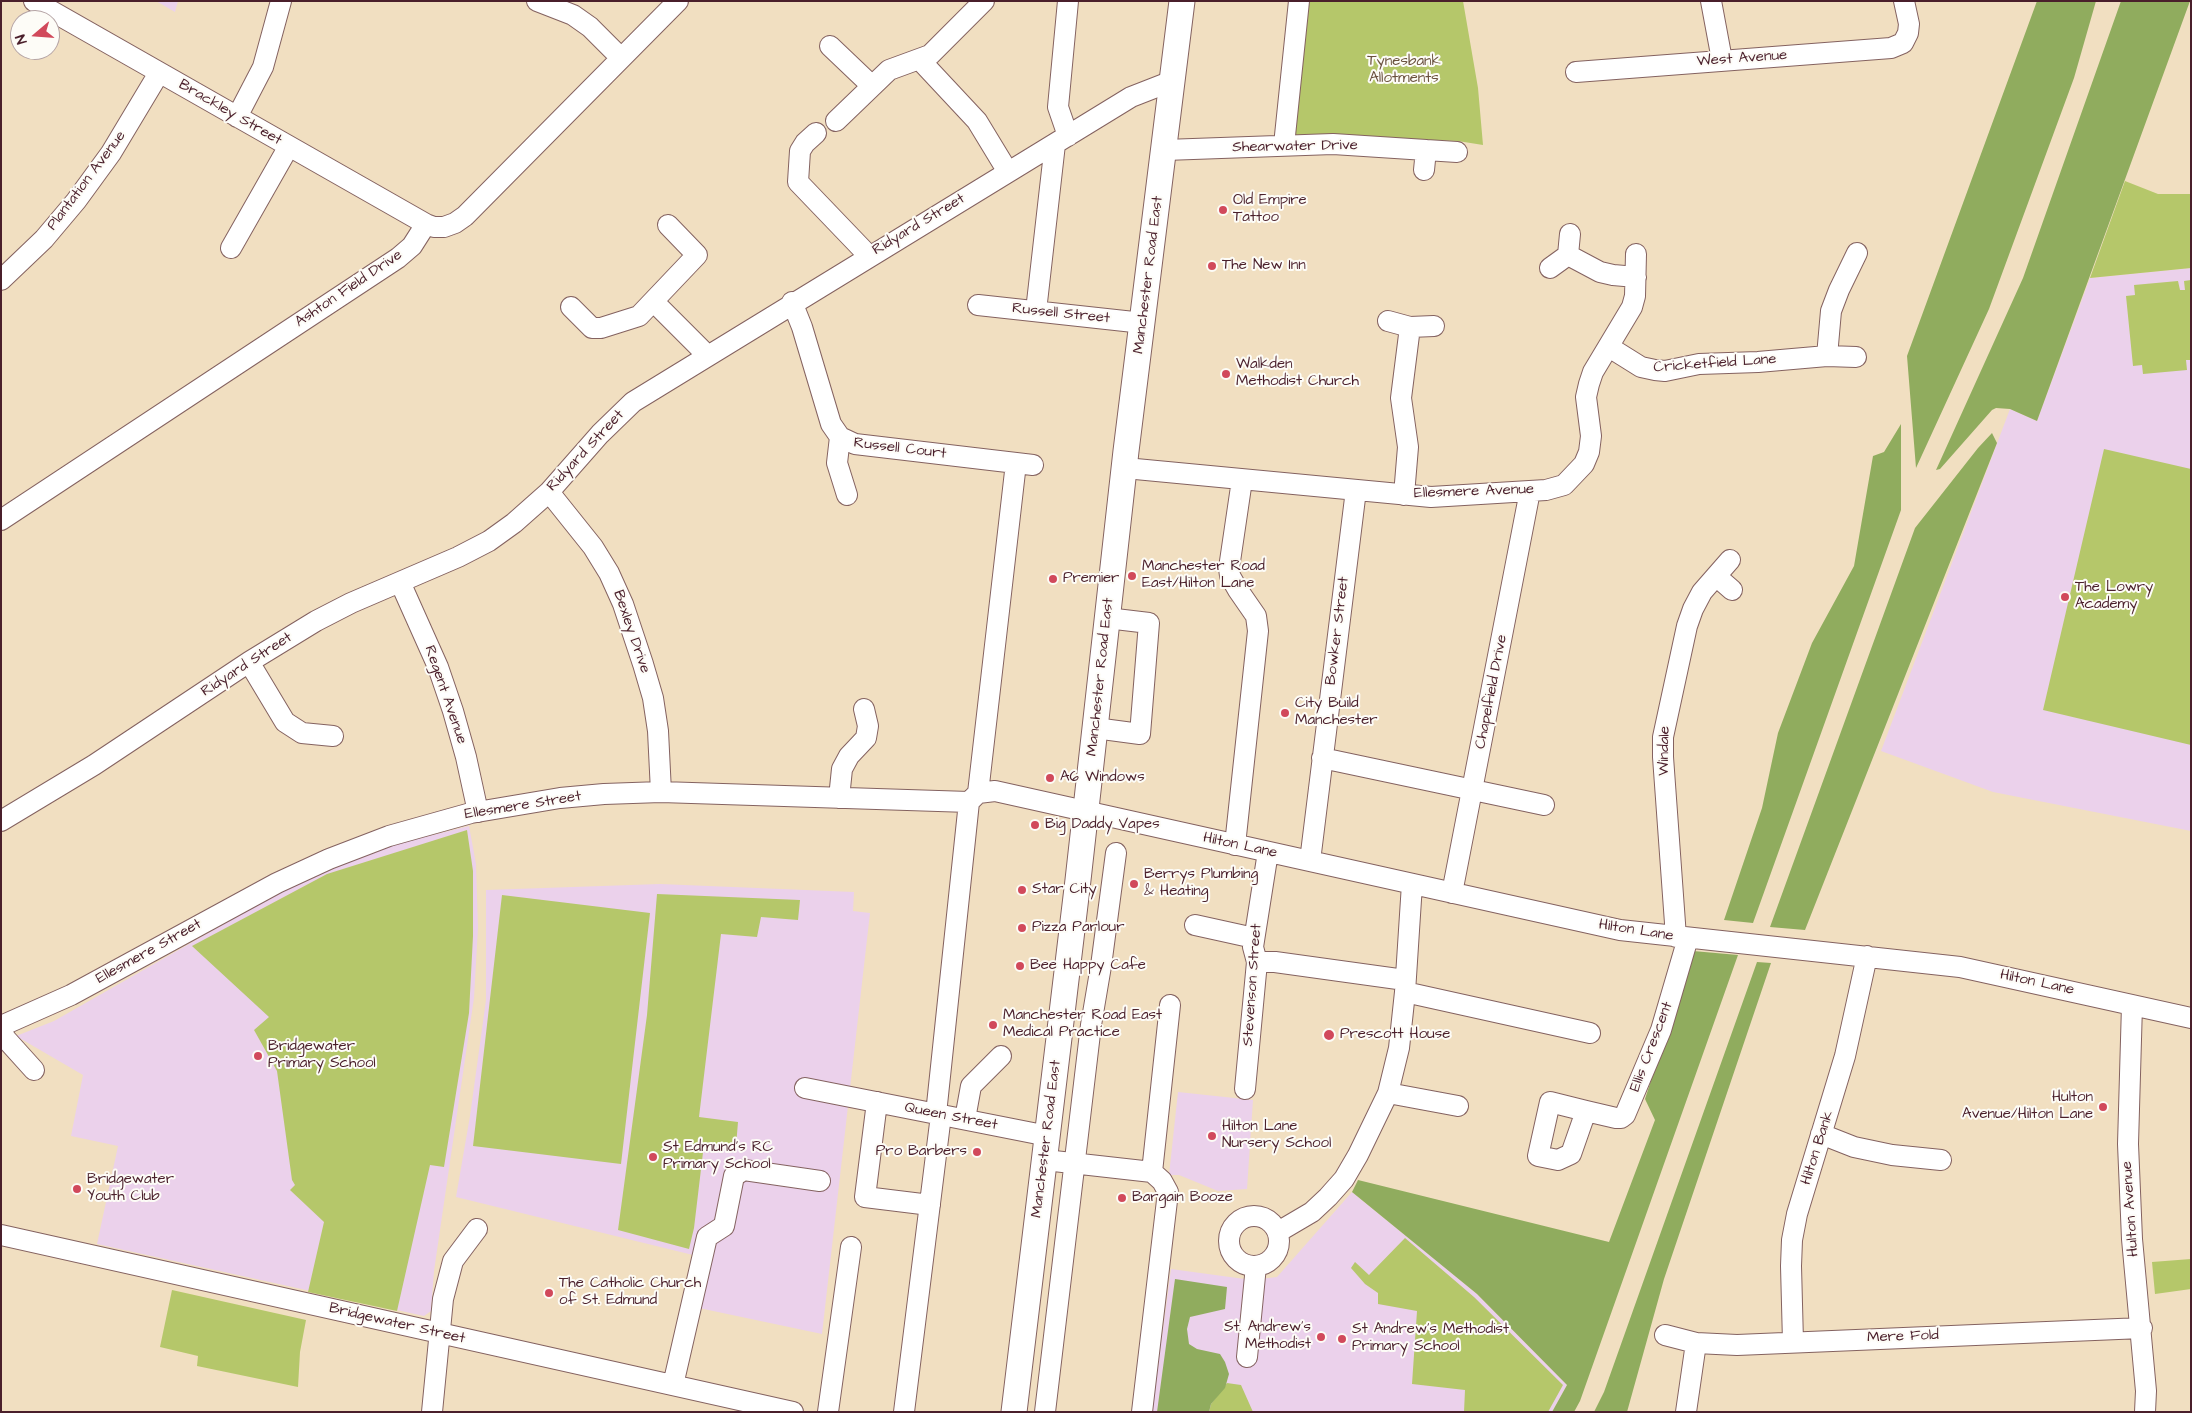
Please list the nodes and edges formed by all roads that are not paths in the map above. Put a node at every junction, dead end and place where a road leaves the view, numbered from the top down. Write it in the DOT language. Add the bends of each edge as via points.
graph roads {
  1 [pos="34,1"];
  2 [pos="281,1"];
  3 [pos="537,1"];
  4 [pos="678,1"];
  5 [pos="984,1"];
  6 [pos="1068,1"];
  7 [pos="1182,1"];
  8 [pos="1299,1"];
  9 [pos="1711,1"];
  10 [pos="1904,1"];
  11 [pos="830,46"];
  12 [pos="621,58"];
  13 [pos="920,60"];
  14 [pos="1722,60"];
  15 [pos="1576,72"];
  16 [pos="159,73"];
  17 [pos="1172,82"];
  18 [pos="872,86"];
  19 [pos="237,117"];
  20 [pos="836,122"];
  21 [pos="816,134"];
  22 [pos="1061,140"];
  23 [pos="289,146"];
  24 [pos="1284,146"];
  25 [pos="1165,150"];
  26 [pos="1426,150"];
  27 [pos="1457,152"];
  28 [pos="1424,170"];
  29 [pos="1008,172"];
  30 [pos="426,224"];
  31 [pos="668,225"];
  32 [pos="1570,234"];
  33 [pos="231,248"];
  34 [pos="1857,253"];
  35 [pos="1636,254"];
  36 [pos="1568,255"];
  37 [pos="868,256"];
  38 [pos="1550,268"];
  39 [pos="1636,276"];
  40 [pos="1,280"];
  41 [pos="654,302"];
  42 [pos="792,302"];
  43 [pos="978,305"];
  44 [pos="571,308"];
  45 [pos="1036,311"];
  46 [pos="1388,321"];
  47 [pos="1143,323"];
  48 [pos="1434,326"];
  49 [pos="1410,327"];
  50 [pos="1609,347"];
  51 [pos="707,355"];
  52 [pos="1827,356"];
  53 [pos="1856,356"];
  54 [pos="840,438"];
  55 [pos="1125,468"];
  56 [pos="1242,480"];
  57 [pos="1356,490"];
  58 [pos="1530,491"];
  59 [pos="549,492"];
  60 [pos="847,495"];
  61 [pos="1404,495"];
  62 [pos="1,520"];
  63 [pos="1730,560"];
  64 [pos="1716,576"];
  65 [pos="400,582"];
  66 [pos="1732,590"];
  67 [pos="1107,618"];
  68 [pos="249,662"];
  69 [pos="864,709"];
  70 [pos="1095,728"];
  71 [pos="333,736"];
  72 [pos="1322,758"];
  73 [pos="1473,790"];
  74 [pos="661,792"];
  75 [pos="839,798"];
  76 [pos="974,798"];
  77 [pos="1544,805"];
  78 [pos="478,812"];
  79 [pos="1086,812"];
  80 [pos="1,821"];
  81 [pos="1235,846"];
  82 [pos="1268,852"];
  83 [pos="1116,853"];
  84 [pos="1310,861"];
  85 [pos="1412,884"];
  86 [pos="1452,893"];
  87 [pos="1195,926"];
  88 [pos="1254,938"];
  89 [pos="1682,938"];
  90 [pos="1867,956"];
  91 [pos="1258,962"];
  92 [pos="1405,986"];
  93 [pos="1170,1005"];
  94 [pos="2132,1005"];
  95 [pos="2191,1018"];
  96 [pos="1,1026"];
  97 [pos="1,1030"];
  98 [pos="1590,1033"];
  99 [pos="1001,1056"];
  100 [pos="34,1070"];
  101 [pos="805,1088"];
  102 [pos="1245,1089"];
  103 [pos="1388,1093"];
  104 [pos="877,1102"];
  105 [pos="1458,1106"];
  106 [pos="1586,1111"];
  107 [pos="938,1114"];
  108 [pos="965,1119"];
  109 [pos="1821,1134"];
  110 [pos="1048,1136"];
  111 [pos="1045,1160"];
  112 [pos="1941,1160"];
  113 [pos="1074,1163"];
  114 [pos="1152,1172"];
  115 [pos="820,1181"];
  116 [pos="930,1205"];
  117 [pos="477,1229"];
  118 [pos="1278,1232"];
  119 [pos="1,1236"];
  120 [pos="851,1247"];
  121 [pos="1256,1266"];
  122 [pos="2142,1328"];
  123 [pos="439,1334"];
  124 [pos="1665,1335"];
  125 [pos="1792,1342"];
  126 [pos="1696,1343"];
  127 [pos="1246,1357"];
  128 [pos="674,1386"];
  129 [pos="1015,1409"];
  130 [pos="1048,1411"];
  131 [pos="432,1412"];
  132 [pos="793,1412"];
  133 [pos="828,1412"];
  134 [pos="904,1412"];
  135 [pos="1142,1412"];
  136 [pos="1686,1412"];
  137 [pos="2145,1412"];
  1 -- 16 [label="street, Brackley Street"];
  2 -- 19 [label="street" via="263,67"];
  3 -- 12 [label="street" via="572,15 590,27"];
  4 -- 12 [label="street"];
  5 -- 13 [label="street" via="937,49"];
  6 -- 22 [label="street" via="1058,107"];
  7 -- 17 [label="main road, Manchester Road East"];
  8 -- 24 [label="street"];
  9 -- 14 [label="street"];
  10 -- 14 [label="street, West Avenue" via="1909,24 1906,39 1899,46"];
  11 -- 18 [label="street"];
  12 -- 30 [label="street" via="466,216 444,227"];
  13 -- 18 [label="street" via="889,70"];
  13 -- 29 [label="street" via="977,122"];
  14 -- 15 [label="street, West Avenue"];
  16 -- 19 [label="street, Brackley Street"];
  16 -- 40 [label="street, Plantation Avenue" via="112,153 76,201"];
  17 -- 22 [label="street, Ridyard Street" via="1131,97"];
  17 -- 25 [label="main road, Manchester Road East"];
  18 -- 20 [label="street"];
  19 -- 23 [label="street, Brackley Street"];
  21 -- 37 [label="street" via="800,152 798,182"];
  22 -- 29 [label="street, Ridyard Street"];
  22 -- 45 [label="street"];
  23 -- 30 [label="street, Brackley Street"];
  23 -- 33 [label="street"];
  24 -- 25 [label="street, Shearwater Drive"];
  24 -- 26 [label="street, Shearwater Drive" via="1333,144"];
  25 -- 47 [label="main road, Manchester Road East"];
  26 -- 27 [label="street, Shearwater Drive"];
  26 -- 28 [label="street"];
  29 -- 37 [label="street, Ridyard Street"];
  30 -- 62 [label="street, Ashton Field Drive" via="412,246 398,258"];
  31 -- 41 [label="street" via="697,255"];
  32 -- 36 [label="street"];
  34 -- 52 [label="street" via="1834,279"];
  35 -- 39 [label="street, Ellesmere Avenue"];
  36 -- 38 [label="street"];
  36 -- 39 [label="street" via="1600,272"];
  37 -- 42 [label="street, Ridyard Street"];
  39 -- 50 [label="street, Ellesmere Avenue" via="1632,307"];
  41 -- 44 [label="street" via="639,316 601,328 592,328"];
  41 -- 51 [label="street"];
  42 -- 51 [label="street, Ridyard Street"];
  42 -- 54 [label="street, Russell Court" via="831,424"];
  43 -- 45 [label="street, Russell Street"];
  45 -- 47 [label="street, Russell Street"];
  46 -- 49 [label="street"];
  47 -- 55 [label="main road, Manchester Road East"];
  48 -- 49 [label="street"];
  49 -- 61 [label="street" via="1402,398 1408,447"];
  50 -- 52 [label="street, Cricketfield Lane" via="1641,367 1654,370"];
  50 -- 58 [label="street, Ellesmere Avenue" via="1593,372 1586,397 1591,436 1584,464 1564,485"];
  51 -- 59 [label="street, Ridyard Street" via="633,402"];
  52 -- 53 [label="street, Cricketfield Lane"];
  54 -- 60 [label="street" via="836,456"];
  54 -- 76 [label="street, Russell Court" via="855,444 1021,469"];
  55 -- 56 [label="street, Ellesmere Avenue"];
  55 -- 67 [label="main road, Manchester Road East"];
  56 -- 57 [label="street, Ellesmere Avenue"];
  56 -- 81 [label="street" via="1229,568 1230,576 1256,616 1258,631"];
  57 -- 61 [label="street, Ellesmere Avenue"];
  57 -- 72 [label="street, Bowker Street"];
  58 -- 61 [label="street, Ellesmere Avenue"];
  58 -- 73 [label="street, Chapelfield Drive"];
  59 -- 65 [label="street, Ridyard Street" via="489,541"];
  59 -- 74 [label="street, Bexley Drive" via="593,547 623,604 653,698"];
  63 -- 64 [label="street, Windale"];
  64 -- 66 [label="street"];
  64 -- 89 [label="street, Windale" via="1693,609 1663,737"];
  65 -- 68 [label="street, Ridyard Street" via="316,621"];
  65 -- 78 [label="street, Regent Avenue" via="438,667 453,711"];
  67 -- 70 [label="main road, Manchester Road East"];
  67 -- 70 [label="street" via="1149,623 1140,734"];
  68 -- 71 [label="street" via="285,722 302,733"];
  68 -- 80 [label="street, Ridyard Street" via="94,765"];
  69 -- 75 [label="street" via="868,726 866,738 842,769"];
  70 -- 79 [label="main road, Manchester Road East"];
  72 -- 73 [label="street"];
  72 -- 84 [label="street, Bowker Street"];
  73 -- 77 [label="street"];
  73 -- 86 [label="street, Chapelfield Drive"];
  74 -- 75 [label="street, Ellesmere Street"];
  74 -- 78 [label="street, Ellesmere Street" via="560,798"];
  75 -- 76 [label="street, Ellesmere Street"];
  76 -- 79 [label="street, Ellesmere Street" via="995,791"];
  76 -- 107 [label="street"];
  78 -- 96 [label="street, Ellesmere Street" via="389,836 329,859 276,883 72,995"];
  79 -- 81 [label="street, Hilton Lane"];
  79 -- 110 [label="main road, Manchester Road East"];
  81 -- 82 [label="street, Hilton Lane"];
  82 -- 84 [label="street, Hilton Lane"];
  82 -- 88 [label="street, Stevenson Street"];
  83 -- 113 [label="street"];
  84 -- 85 [label="street, Hilton Lane"];
  85 -- 86 [label="street, Hilton Lane"];
  85 -- 92 [label="street"];
  86 -- 89 [label="street, Hilton Lane" via="1620,930"];
  87 -- 88 [label="street"];
  88 -- 91 [label="street, Stevenson Street"];
  89 -- 90 [label="street, Hilton Lane"];
  89 -- 106 [label="street, Ellis Crescent" via="1661,1030 1625,1114 1616,1118"];
  90 -- 94 [label="street, Hilton Lane" via="1960,967"];
  90 -- 109 [label="street, Hilton Bank" via="1845,1056"];
  91 -- 92 [label="street" via="1276,962"];
  91 -- 102 [label="street, Stevenson Street"];
  92 -- 98 [label="street"];
  92 -- 103 [label="street" via="1399,1048"];
  93 -- 114 [label="street"];
  94 -- 95 [label="street, Hilton Lane"];
  94 -- 122 [label="street, Hulton Avenue" via="2128,1144 2132,1239"];
  97 -- 100 [label="street"];
  99 -- 108 [label="street" via="971,1086"];
  101 -- 104 [label="street, Queen Street"];
  103 -- 105 [label="street"];
  103 -- 118 [label="street" via="1344,1179 1312,1212"];
  104 -- 107 [label="street, Queen Street"];
  104 -- 116 [label="street" via="865,1197"];
  107 -- 108 [label="street, Queen Street"];
  107 -- 116 [label="street"];
  108 -- 110 [label="street, Queen Street"];
  109 -- 112 [label="street" via="1854,1147"];
  109 -- 125 [label="street, Hilton Bank" via="1792,1240"];
  110 -- 111 [label="main road, Manchester Road East"];
  111 -- 113 [label="street"];
  111 -- 129 [label="main road, Manchester Road East"];
  113 -- 114 [label="street"];
  113 -- 130 [label="street"];
  114 -- 135 [label="street" via="1168,1192"];
  115 -- 128 [label="street" via="744,1170 734,1176 724,1226 707,1237"];
  116 -- 134 [label="street"];
  117 -- 123 [label="street" via="453,1260 443,1299"];
  118 -- 121 [label="street" via="1275,1256"];
  118 -- 121 [label="street" via="1268,1220 1252,1216 1237,1222 1231,1229 1229,1246 1232,1254 1244,1265"];
  119 -- 123 [label="street, Bridgewater Street"];
  120 -- 133 [label="street"];
  121 -- 127 [label="street"];
  122 -- 125 [label="street, Mere Fold"];
  122 -- 137 [label="street, Hulton Avenue"];
  123 -- 128 [label="street, Bridgewater Street"];
  123 -- 131 [label="street"];
  124 -- 126 [label="street, Mere Fold"];
  125 -- 126 [label="street, Mere Fold"];
  126 -- 136 [label="street"];
  128 -- 132 [label="street, Bridgewater Street"];
  129 -- 130 [label="street"];
}
